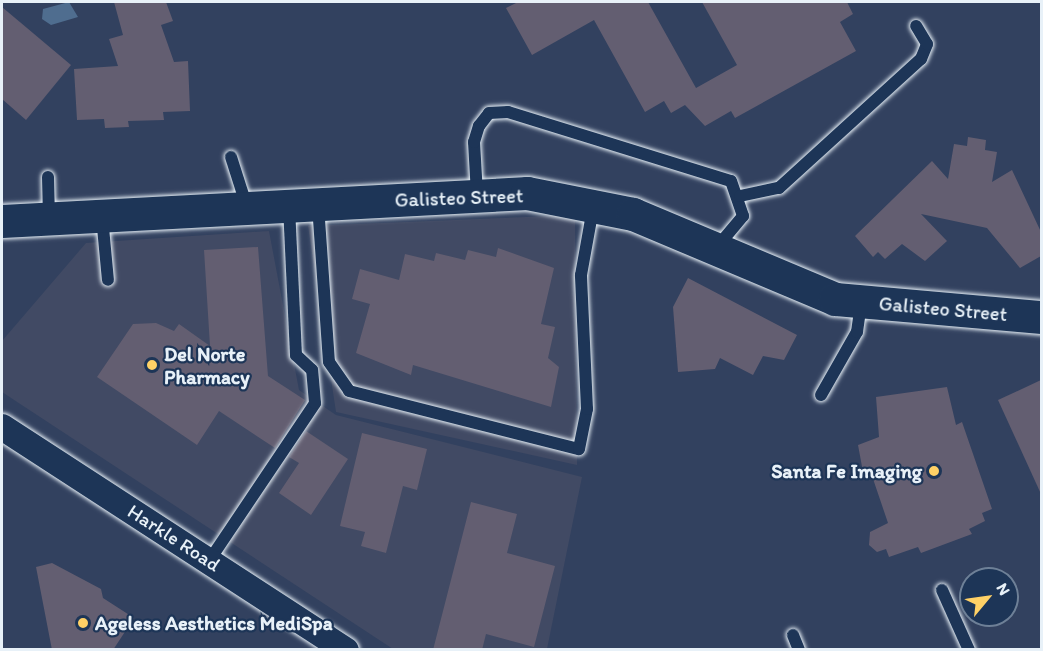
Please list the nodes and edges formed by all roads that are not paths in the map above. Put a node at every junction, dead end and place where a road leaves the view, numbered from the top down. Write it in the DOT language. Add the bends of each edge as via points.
graph roads {
  1 [pos="915,26"];
  2 [pos="231,157"];
  3 [pos="48,177"];
  4 [pos="477,196"];
  5 [pos="740,196"];
  6 [pos="303,205"];
  7 [pos="594,207"];
  8 [pos="248,208"];
  9 [pos="102,216"];
  10 [pos="49,219"];
  11 [pos="2,221"];
  12 [pos="716,249"];
  13 [pos="108,280"];
  14 [pos="861,302"];
  15 [pos="1041,317"];
  16 [pos="821,395"];
  17 [pos="2,427"];
  18 [pos="209,561"];
  19 [pos="942,590"];
  20 [pos="793,635"];
  21 [pos="968,647"];
  22 [pos="346,650"];
  23 [pos="799,650"];
  1 -- 5 [label="lane" via="927,44 921,59 779,188"];
  2 -- 8 [label="lane"];
  3 -- 10 [label="lane"];
  4 -- 5 [label="lane" via="474,142 479,126 489,113 508,112 731,181"];
  4 -- 6 [label="street, Galisteo Street"];
  4 -- 7 [label="street, Galisteo Street" via="527,193"];
  5 -- 12 [label="lane" via="742,216"];
  6 -- 7 [label="lane" via="329,362 349,391 579,449 586,409 581,275"];
  6 -- 8 [label="street, Galisteo Street"];
  6 -- 18 [label="lane" via="296,355 312,370 315,403"];
  7 -- 12 [label="street, Galisteo Street" via="633,214"];
  8 -- 9 [label="street, Galisteo Street"];
  9 -- 10 [label="street, Galisteo Street"];
  9 -- 13 [label="lane"];
  10 -- 11 [label="street, Galisteo Street"];
  12 -- 14 [label="street, Galisteo Street" via="836,300"];
  14 -- 15 [label="street, Galisteo Street"];
  14 -- 16 [label="lane" via="857,332"];
  17 -- 18 [label="street, Harkle Road"];
  18 -- 22 [label="street, Harkle Road"];
  19 -- 21 [label="lane"];
  20 -- 23 [label="lane"];
}
